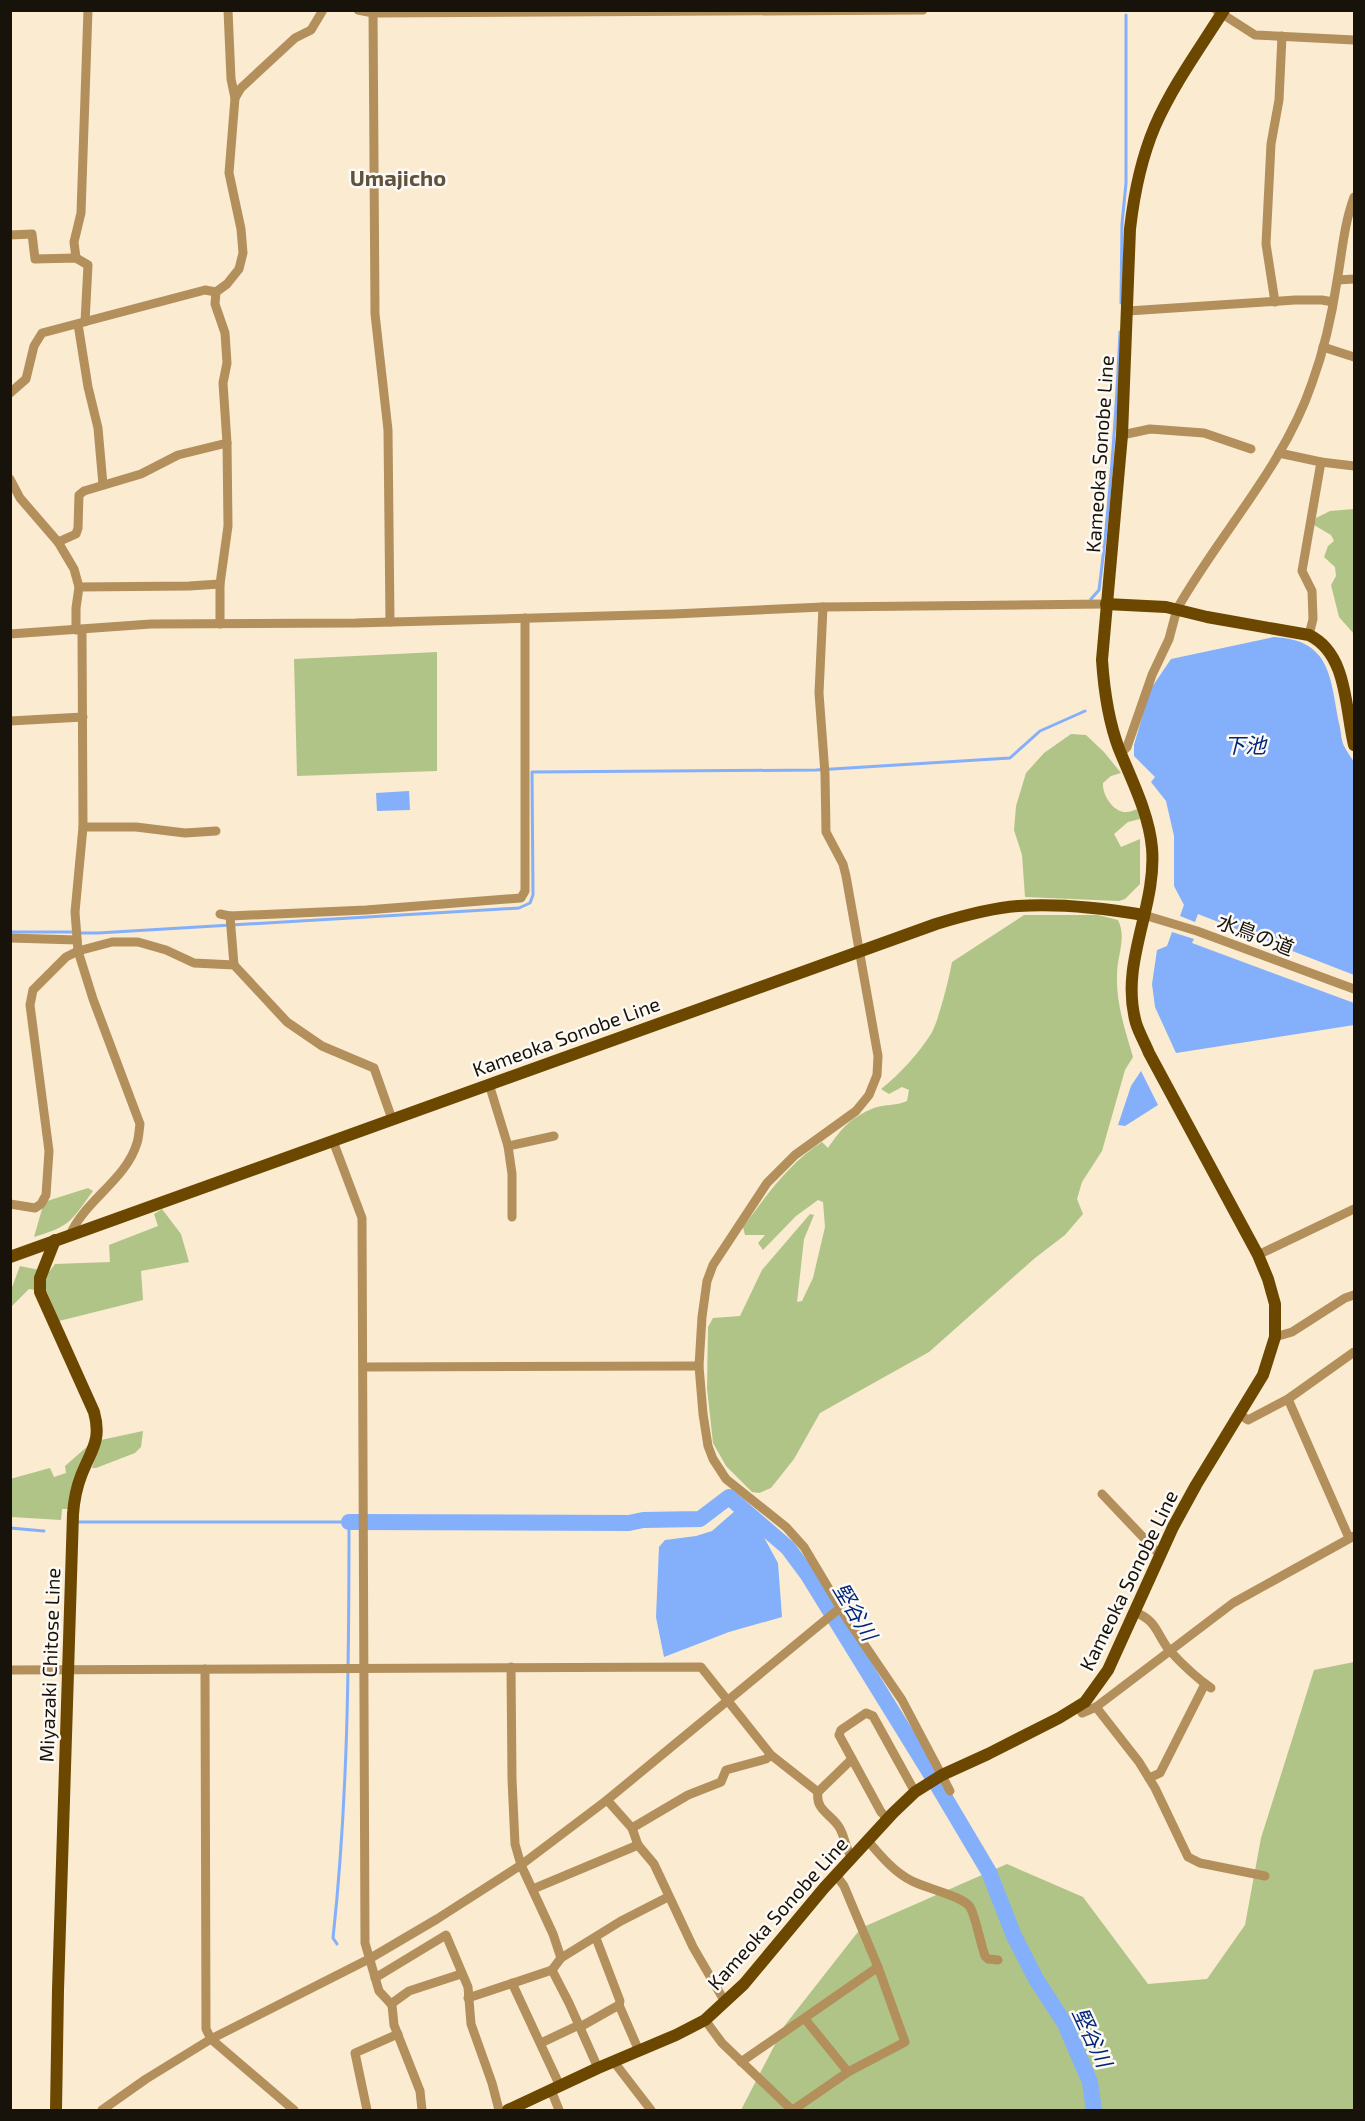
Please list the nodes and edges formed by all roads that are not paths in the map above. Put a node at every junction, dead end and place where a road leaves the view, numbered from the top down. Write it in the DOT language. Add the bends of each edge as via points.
graph roads {
  1 [pos="88,10"];
  2 [pos="228,10"];
  3 [pos="323,10"];
  4 [pos="358,10"];
  5 [pos="923,10"];
  6 [pos="828,11"];
  7 [pos="1221,11"];
  8 [pos="372,12"];
  9 [pos="1282,36"];
  10 [pos="1354,40"];
  11 [pos="235,98"];
  12 [pos="1354,197"];
  13 [pos="10,235"];
  14 [pos="76,258"];
  15 [pos="1354,279"];
  16 [pos="1338,280"];
  17 [pos="216,292"];
  18 [pos="1275,302"];
  19 [pos="1333,302"];
  20 [pos="1128,311"];
  21 [pos="82,323"];
  22 [pos="1323,347"];
  23 [pos="1354,357"];
  24 [pos="10,393"];
  25 [pos="1122,435"];
  26 [pos="227,443"];
  27 [pos="1251,449"];
  28 [pos="1279,453"];
  29 [pos="1321,462"];
  30 [pos="1354,466"];
  31 [pos="10,479"];
  32 [pos="103,485"];
  33 [pos="58,542"];
  34 [pos="220,584"];
  35 [pos="79,587"];
  36 [pos="1106,604"];
  37 [pos="822,607"];
  38 [pos="1177,609"];
  39 [pos="525,618"];
  40 [pos="390,622"];
  41 [pos="220,624"];
  42 [pos="79,630"];
  43 [pos="10,634"];
  44 [pos="1309,635"];
  45 [pos="83,717"];
  46 [pos="10,721"];
  47 [pos="1354,746"];
  48 [pos="1121,753"];
  49 [pos="83,827"];
  50 [pos="216,831"];
  51 [pos="220,914"];
  52 [pos="1144,915"];
  53 [pos="230,916"];
  54 [pos="10,939"];
  55 [pos="77,940"];
  56 [pos="78,951"];
  57 [pos="859,951"];
  58 [pos="234,965"];
  59 [pos="1354,989"];
  60 [pos="489,1084"];
  61 [pos="392,1119"];
  62 [pos="554,1136"];
  63 [pos="333,1141"];
  64 [pos="508,1146"];
  65 [pos="10,1204"];
  66 [pos="1354,1209"];
  67 [pos="512,1217"];
  68 [pos="70,1235"];
  69 [pos="55,1240"];
  70 [pos="1258,1255"];
  71 [pos="10,1257"];
  72 [pos="1354,1295"];
  73 [pos="1275,1337"];
  74 [pos="1354,1352"];
  75 [pos="699,1366"];
  76 [pos="363,1367"];
  77 [pos="1288,1399"];
  78 [pos="1239,1414"];
  79 [pos="1102,1494"];
  80 [pos="1352,1537"];
  81 [pos="1160,1555"];
  82 [pos="840,1608"];
  83 [pos="1135,1612"];
  84 [pos="1170,1650"];
  85 [pos="511,1667"];
  86 [pos="364,1668"];
  87 [pos="205,1669"];
  88 [pos="10,1670"];
  89 [pos="69,1670"];
  90 [pos="727,1701"];
  91 [pos="1079,1706"];
  92 [pos="1096,1707"];
  93 [pos="771,1755"];
  94 [pos="852,1759"];
  95 [pos="942,1775"];
  96 [pos="1149,1778"];
  97 [pos="950,1791"];
  98 [pos="818,1792"];
  99 [pos="915,1792"];
  100 [pos="607,1800"];
  101 [pos="888,1818"];
  102 [pos="632,1828"];
  103 [pos="868,1841"];
  104 [pos="638,1845"];
  105 [pos="852,1858"];
  106 [pos="521,1865"];
  107 [pos="836,1875"];
  108 [pos="1265,1876"];
  109 [pos="533,1889"];
  110 [pos="668,1897"];
  111 [pos="596,1938"];
  112 [pos="561,1958"];
  113 [pos="369,1959"];
  114 [pos="998,1960"];
  115 [pos="878,1967"];
  116 [pos="552,1970"];
  117 [pos="460,1974"];
  118 [pos="375,1978"];
  119 [pos="512,1983"];
  120 [pos="468,1998"];
  121 [pos="725,2002"];
  122 [pos="390,2004"];
  123 [pos="619,2005"];
  124 [pos="805,2019"];
  125 [pos="705,2020"];
  126 [pos="580,2026"];
  127 [pos="398,2034"];
  128 [pos="211,2039"];
  129 [pos="541,2043"];
  130 [pos="639,2051"];
  131 [pos="741,2061"];
  132 [pos="614,2062"];
  133 [pos="598,2068"];
  134 [pos="848,2072"];
  135 [pos="555,2088"];
  136 [pos="56,2110"];
  137 [pos="102,2110"];
  138 [pos="294,2110"];
  139 [pos="367,2110"];
  140 [pos="422,2110"];
  141 [pos="499,2110"];
  142 [pos="508,2110"];
  143 [pos="559,2110"];
  144 [pos="651,2110"];
  145 [pos="792,2110"];
  1 -- 14 [label="street"];
  2 -- 11 [label="street"];
  3 -- 11 [label="street" via="311,30 295,38"];
  4 -- 8 [label="street"];
  5 -- 6 [label="street"];
  6 -- 8 [label="street"];
  7 -- 9 [label="street" via="1255,35"];
  7 -- 20 [label="main road, Kameoka Sonobe Line" via="1163,110 1141,167 1130,229"];
  8 -- 40 [label="street" via="375,314 388,430"];
  9 -- 10 [label="street"];
  9 -- 18 [label="street" via="1266,244"];
  11 -- 17 [label="street" via="228,173 243,253 239,269"];
  12 -- 16 [label="street"];
  13 -- 14 [label="street" via="32,234 35,259"];
  14 -- 21 [label="street" via="88,265"];
  15 -- 16 [label="street"];
  16 -- 19 [label="street"];
  17 -- 21 [label="street" via="205,290"];
  17 -- 26 [label="street" via="215,304 225,333"];
  18 -- 19 [label="street"];
  18 -- 20 [label="street"];
  19 -- 22 [label="street"];
  20 -- 25 [label="main road, Kameoka Sonobe Line"];
  21 -- 24 [label="street" via="42,333 34,346 26,379"];
  21 -- 32 [label="street"];
  22 -- 23 [label="street"];
  22 -- 28 [label="street" via="1312,385"];
  25 -- 27 [label="street" via="1150,429 1204,433"];
  25 -- 36 [label="main road, Kameoka Sonobe Line"];
  26 -- 32 [label="street" via="178,455 141,474"];
  26 -- 34 [label="street" via="228,526"];
  28 -- 29 [label="street"];
  28 -- 38 [label="street"];
  29 -- 30 [label="street"];
  29 -- 44 [label="street" via="1302,572 1312,591"];
  31 -- 33 [label="street" via="20,498"];
  32 -- 33 [label="street" via="79,495 76,534"];
  33 -- 35 [label="street" via="74,569"];
  34 -- 35 [label="street"];
  34 -- 41 [label="street"];
  35 -- 42 [label="street"];
  36 -- 37 [label="street"];
  36 -- 38 [label="main road"];
  36 -- 48 [label="main road, Kameoka Sonobe Line" via="1104,687"];
  37 -- 39 [label="street"];
  37 -- 57 [label="street" via="819,693 826,832 843,864"];
  38 -- 44 [label="main road"];
  38 -- 48 [label="street" via="1127,747"];
  39 -- 40 [label="street"];
  39 -- 53 [label="street" via="525,891 521,898"];
  40 -- 41 [label="street"];
  41 -- 42 [label="street"];
  42 -- 43 [label="street"];
  42 -- 45 [label="street"];
  44 -- 47 [label="main road" via="1320,640 1333,656 1341,677"];
  45 -- 46 [label="street"];
  45 -- 49 [label="street"];
  48 -- 52 [label="main road, Kameoka Sonobe Line" via="1152,847 1153,874"];
  49 -- 50 [label="street"];
  49 -- 55 [label="street" via="75,912"];
  51 -- 53 [label="street"];
  52 -- 57 [label="main road, Kameoka Sonobe Line" via="1074,906 1017,906 936,924"];
  52 -- 59 [label="street, 水鳥の道"];
  52 -- 70 [label="main road, Kameoka Sonobe Line" via="1131,976 1136,1024"];
  53 -- 58 [label="street"];
  54 -- 55 [label="street"];
  55 -- 56 [label="street"];
  56 -- 58 [label="street" via="112,942 138,942 194,963"];
  56 -- 65 [label="street" via="66,957 30,995 49,1151 46,1195 35,1208"];
  56 -- 68 [label="street" via="140,1124 137,1143 127,1164"];
  57 -- 60 [label="main road, Kameoka Sonobe Line"];
  57 -- 75 [label="street" via="878,1056 877,1075 856,1112 795,1155 767,1183 713,1264 702,1317"];
  58 -- 61 [label="street" via="287,1022 322,1046 374,1068"];
  60 -- 61 [label="main road, Kameoka Sonobe Line"];
  60 -- 64 [label="street"];
  61 -- 63 [label="main road, Kameoka Sonobe Line"];
  62 -- 64 [label="street"];
  63 -- 68 [label="main road, Kameoka Sonobe Line"];
  63 -- 76 [label="street" via="362,1218"];
  64 -- 67 [label="street"];
  66 -- 70 [label="street"];
  68 -- 69 [label="main road, Kameoka Sonobe Line"];
  69 -- 71 [label="main road, Kameoka Sonobe Line"];
  69 -- 89 [label="main road, Miyazaki Chitose Line" via="40,1278 40,1292 98,1425 96,1444 75,1495"];
  70 -- 73 [label="main road, Kameoka Sonobe Line" via="1275,1304"];
  72 -- 73 [label="street" via="1292,1332"];
  73 -- 78 [label="main road, Kameoka Sonobe Line" via="1263,1375"];
  74 -- 77 [label="street"];
  75 -- 76 [label="street"];
  75 -- 82 [label="street" via="708,1446 713,1459 726,1479 786,1527 804,1547"];
  76 -- 86 [label="street"];
  77 -- 78 [label="street" via="1248,1419"];
  77 -- 80 [label="street"];
  78 -- 81 [label="main road, Kameoka Sonobe Line"];
  79 -- 81 [label="street"];
  80 -- 84 [label="street" via="1233,1603"];
  81 -- 83 [label="main road, Kameoka Sonobe Line"];
  82 -- 90 [label="street"];
  82 -- 95 [label="street" via="902,1700"];
  83 -- 84 [label="street" via="1147,1617"];
  83 -- 91 [label="main road, Kameoka Sonobe Line" via="1108,1670"];
  84 -- 92 [label="street"];
  84 -- 96 [label="street" via="1194,1677 1208,1686 1160,1773"];
  85 -- 86 [label="street"];
  85 -- 90 [label="street" via="701,1667"];
  85 -- 106 [label="street" via="515,1844"];
  86 -- 87 [label="street"];
  86 -- 113 [label="street" via="365,1943"];
  87 -- 89 [label="street"];
  87 -- 128 [label="street" via="206,2029"];
  88 -- 89 [label="street"];
  89 -- 136 [label="main road, Miyazaki Chitose Line"];
  90 -- 93 [label="street"];
  90 -- 100 [label="street"];
  91 -- 92 [label="street" via="1082,1713"];
  91 -- 95 [label="main road, Kameoka Sonobe Line"];
  92 -- 96 [label="street"];
  93 -- 98 [label="street"];
  93 -- 102 [label="street" via="726,1770 721,1782 688,1795"];
  94 -- 98 [label="street"];
  94 -- 99 [label="street" via="839,1735 866,1713 873,1716"];
  94 -- 101 [label="street"];
  95 -- 97 [label="street"];
  95 -- 99 [label="main road, Kameoka Sonobe Line"];
  96 -- 108 [label="street" via="1188,1857"];
  98 -- 105 [label="street" via="819,1807 840,1827"];
  99 -- 101 [label="main road, Kameoka Sonobe Line"];
  100 -- 102 [label="street"];
  100 -- 106 [label="street"];
  101 -- 103 [label="main road, Kameoka Sonobe Line"];
  102 -- 104 [label="street"];
  103 -- 105 [label="main road, Kameoka Sonobe Line"];
  103 -- 114 [label="street" via="909,1880 960,1898 970,1907 985,1956"];
  104 -- 109 [label="street"];
  104 -- 110 [label="street" via="654,1864"];
  105 -- 107 [label="main road, Kameoka Sonobe Line"];
  106 -- 109 [label="street"];
  106 -- 113 [label="street"];
  107 -- 115 [label="street"];
  107 -- 121 [label="main road, Kameoka Sonobe Line"];
  109 -- 112 [label="street"];
  110 -- 111 [label="street"];
  110 -- 121 [label="street"];
  111 -- 112 [label="street"];
  111 -- 123 [label="street"];
  112 -- 116 [label="street"];
  113 -- 118 [label="street"];
  113 -- 128 [label="street"];
  115 -- 124 [label="street"];
  115 -- 134 [label="street" via="905,2042"];
  116 -- 119 [label="street"];
  116 -- 126 [label="street"];
  117 -- 118 [label="street" via="446,1935"];
  117 -- 120 [label="street" via="468,1987"];
  117 -- 122 [label="street" via="409,1991"];
  118 -- 122 [label="street"];
  119 -- 120 [label="street"];
  119 -- 129 [label="street"];
  120 -- 141 [label="street" via="471,2024"];
  121 -- 125 [label="main road, Kameoka Sonobe Line"];
  122 -- 127 [label="street"];
  123 -- 126 [label="street"];
  123 -- 130 [label="street"];
  124 -- 131 [label="street"];
  124 -- 134 [label="street"];
  125 -- 130 [label="main road, Kameoka Sonobe Line"];
  125 -- 131 [label="street"];
  126 -- 129 [label="street"];
  126 -- 133 [label="street"];
  127 -- 139 [label="street" via="354,2053"];
  127 -- 140 [label="street" via="420,2091"];
  128 -- 137 [label="street"];
  128 -- 138 [label="street"];
  129 -- 135 [label="street"];
  130 -- 132 [label="main road, Kameoka Sonobe Line"];
  131 -- 145 [label="street"];
  132 -- 133 [label="main road, Kameoka Sonobe Line"];
  132 -- 144 [label="street"];
  133 -- 135 [label="main road, Kameoka Sonobe Line"];
  134 -- 145 [label="street"];
  135 -- 142 [label="main road, Kameoka Sonobe Line"];
  135 -- 143 [label="street"];
}
